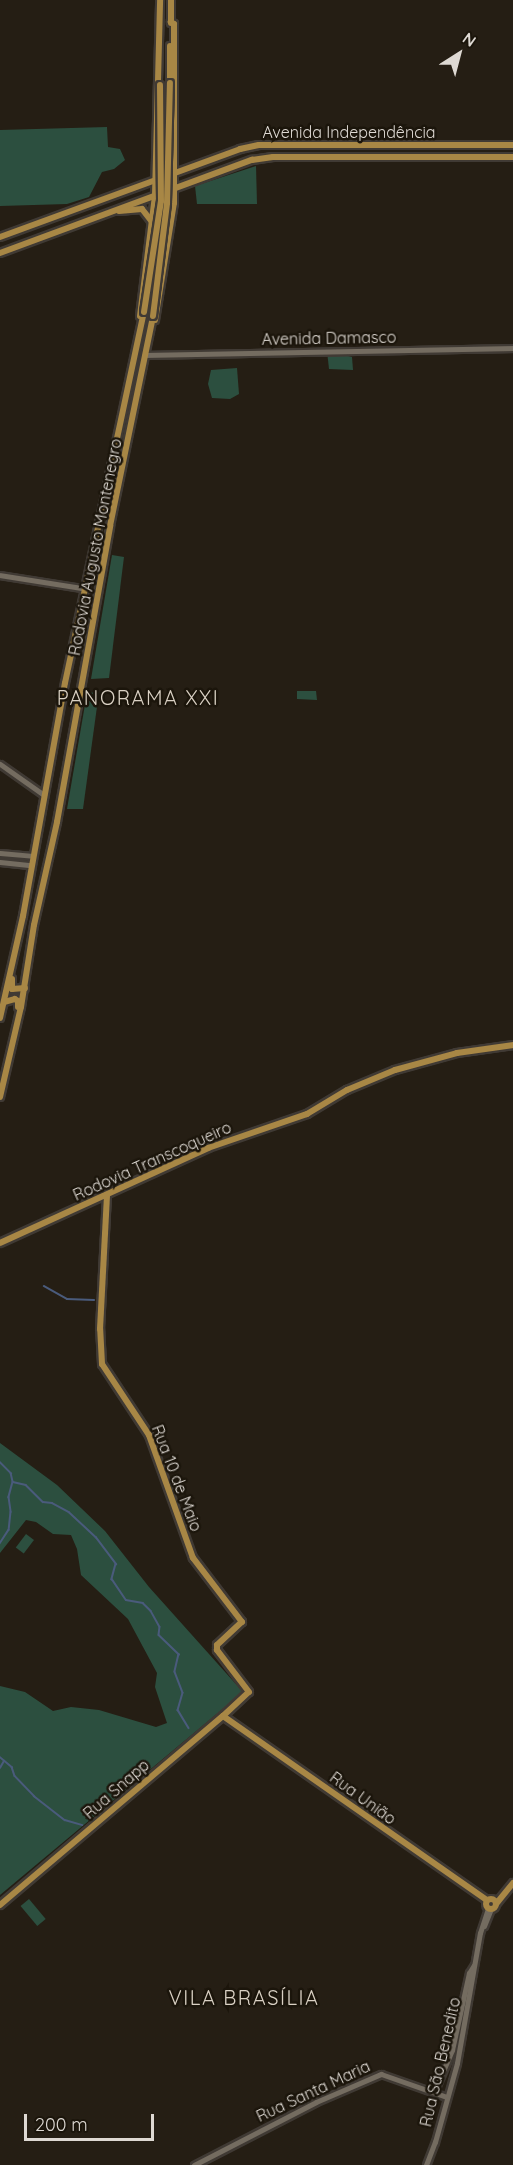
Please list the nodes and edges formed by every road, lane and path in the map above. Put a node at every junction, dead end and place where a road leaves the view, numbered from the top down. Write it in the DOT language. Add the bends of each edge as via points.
graph roads {
  1 [pos="160,0"];
  2 [pos="171,0"];
  3 [pos="171,22"];
  4 [pos="160,35"];
  5 [pos="513,145"];
  6 [pos="174,157"];
  7 [pos="513,157"];
  8 [pos="156,162"];
  9 [pos="156,170"];
  10 [pos="174,174"];
  11 [pos="155,180"];
  12 [pos="143,185"];
  13 [pos="174,189"];
  14 [pos="155,195"];
  15 [pos="112,212"];
  16 [pos="153,220"];
  17 [pos="168,233"];
  18 [pos="0,237"];
  19 [pos="0,253"];
  20 [pos="142,328"];
  21 [pos="149,337"];
  22 [pos="513,348"];
  23 [pos="146,355"];
  24 [pos="0,575"];
  25 [pos="87,589"];
  26 [pos="0,764"];
  27 [pos="44,795"];
  28 [pos="0,853"];
  29 [pos="33,856"];
  30 [pos="0,862"];
  31 [pos="32,865"];
  32 [pos="16,943"];
  33 [pos="25,988"];
  34 [pos="4,1002"];
  35 [pos="0,1018"];
  36 [pos="14,1042"];
  37 [pos="513,1045"];
  38 [pos="0,1097"];
  39 [pos="107,1195"];
  40 [pos="2,1241"];
  41 [pos="249,1692"];
  42 [pos="223,1716"];
  43 [pos="513,1883"];
  44 [pos="0,1905"];
  45 [pos="491,1905"];
  46 [pos="475,1964"];
  47 [pos="434,2092"];
  48 [pos="447,2097"];
  49 [pos="194,2165"];
  50 [pos="426,2165"];
  1 -- 4 [label="main road, Rodovia Augusto Montenegro"];
  2 -- 3 [label="main road, Rodovia Augusto Montenegro"];
  3 -- 6 [label="main road, Rodovia Augusto Montenegro"];
  3 -- 21 [label="main road, bridge" via="167,203"];
  4 -- 8 [label="main road, Rodovia Augusto Montenegro"];
  4 -- 20 [label="main road, bridge" via="160,201"];
  5 -- 10 [label="main road, Avenida Independência" via="259,145"];
  6 -- 8 [label="main road" via="167,170 158,169"];
  6 -- 10 [label="main road, Rodovia Augusto Montenegro"];
  7 -- 13 [label="main road, Avenida Independência" via="265,158"];
  8 -- 9 [label="main road, Rodovia Augusto Montenegro"];
  9 -- 11 [label="main road, Rodovia Augusto Montenegro"];
  9 -- 12 [label="main road"];
  10 -- 11 [label="main road, Avenida Independência"];
  10 -- 13 [label="main road, Rodovia Augusto Montenegro"];
  11 -- 12 [label="main road, Avenida Independência"];
  11 -- 14 [label="main road, Rodovia Augusto Montenegro"];
  12 -- 18 [label="main road, Avenida Independência"];
  13 -- 14 [label="main road, Avenida Independência"];
  13 -- 17 [label="main road, Rodovia Augusto Montenegro"];
  14 -- 15 [label="main road, Avenida Independência"];
  14 -- 16 [label="main road, Rodovia Augusto Montenegro"];
  15 -- 16 [label="main road" via="138,208"];
  15 -- 19 [label="main road"];
  16 -- 17 [label="main road" via="159,198 168,197"];
  16 -- 20 [label="main road, Rodovia Augusto Montenegro" via="140,318"];
  17 -- 21 [label="main road, Rodovia Augusto Montenegro" via="154,330"];
  20 -- 25 [label="main road, Rodovia Augusto Montenegro"];
  21 -- 23 [label="main road, Rodovia Augusto Montenegro"];
  22 -- 23 [label="street, Avenida Damasco"];
  23 -- 33 [label="main road, Rodovia Augusto Montenegro" via="110,526"];
  24 -- 25 [label="street"];
  25 -- 27 [label="main road, Rodovia Augusto Montenegro"];
  26 -- 27 [label="street"];
  27 -- 29 [label="main road, Rodovia Augusto Montenegro"];
  28 -- 29 [label="street"];
  29 -- 31 [label="main road, Rodovia Augusto Montenegro"];
  30 -- 31 [label="street"];
  31 -- 32 [label="main road, Rodovia Augusto Montenegro"];
  32 -- 33 [label="main road" via="18,954 11,988"];
  32 -- 34 [label="main road, Rodovia Augusto Montenegro"];
  33 -- 36 [label="main road, Rodovia Augusto Montenegro"];
  34 -- 35 [label="main road, Rodovia Augusto Montenegro"];
  34 -- 36 [label="main road" via="10,998 18,1001"];
  36 -- 38 [label="main road, Rodovia Augusto Montenegro"];
  37 -- 39 [label="main road, Rodovia Transcoqueiro" via="457,1053 395,1070 347,1090 307,1114 208,1148"];
  39 -- 40 [label="main road, Rodovia Transcoqueiro"];
  39 -- 41 [label="main road, Rua 10 de Maio" via="100,1329 102,1364 149,1436 193,1558 242,1622 217,1645 217,1650"];
  41 -- 42 [label="main road, Rua Snapp"];
  42 -- 44 [label="main road, Rua Snapp"];
  42 -- 45 [label="main road, Rua União"];
  43 -- 45 [label="main road"];
  45 -- 46 [label="street, Rua São Benedito" via="480,1933"];
  46 -- 47 [label="street, Rua São Benedito" via="469,1973 452,2050"];
  46 -- 48 [label="street, Rua São Benedito"];
  47 -- 48 [label="street, Rua Santa Maria"];
  47 -- 49 [label="street, Rua Santa Maria" via="381,2074 316,2102"];
  48 -- 50 [label="street, Rua São Benedito"];
}
